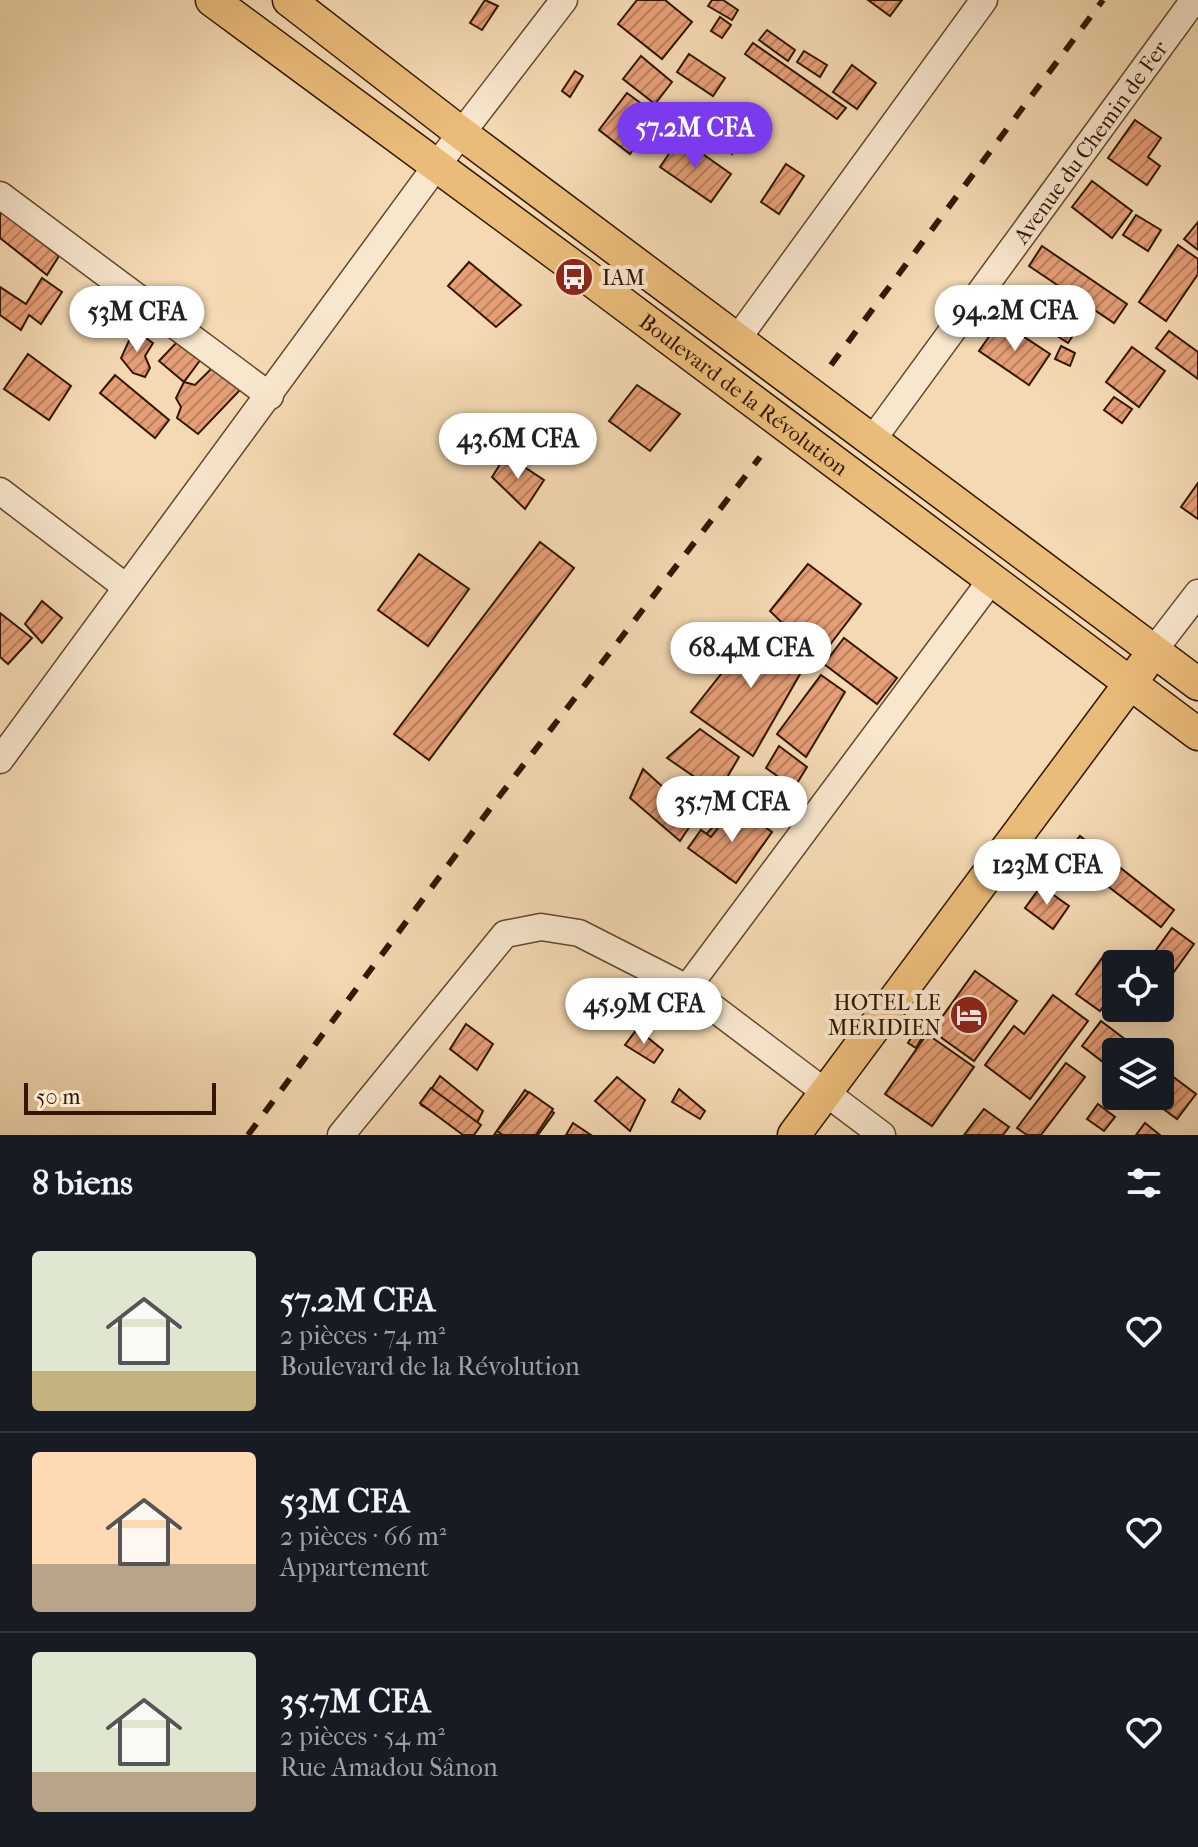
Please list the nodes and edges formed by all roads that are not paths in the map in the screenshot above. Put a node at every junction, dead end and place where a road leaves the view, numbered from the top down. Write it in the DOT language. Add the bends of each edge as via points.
graph roads {
  1 [pos="212,0"];
  2 [pos="289,0"];
  3 [pos="564,0"];
  4 [pos="984,0"];
  5 [pos="1196,1"];
  6 [pos="461,133"];
  7 [pos="437,165"];
  8 [pos="0,195"];
  9 [pos="738,338"];
  10 [pos="270,396"];
  11 [pos="873,439"];
  12 [pos="0,491"];
  13 [pos="992,579"];
  14 [pos="126,587"];
  15 [pos="1198,593"];
  16 [pos="1154,650"];
  17 [pos="1131,684"];
  18 [pos="1198,684"];
  19 [pos="1198,734"];
  20 [pos="0,760"];
  21 [pos="687,988"];
  22 [pos="827,1092"];
  23 [pos="341,1135"];
  24 [pos="794,1135"];
  25 [pos="882,1135"];
  1 -- 7 [label="main road, Boulevard de la Révolution"];
  2 -- 6 [label="main road, Boulevard de la Révolution"];
  3 -- 6 [label="street"];
  4 -- 9 [label="street"];
  5 -- 11 [label="street, Avenue du Chemin de Fer"];
  6 -- 7 [label="street"];
  6 -- 9 [label="main road, Boulevard de la Révolution"];
  7 -- 10 [label="street"];
  7 -- 13 [label="main road, Boulevard de la Révolution"];
  8 -- 10 [label="street"];
  9 -- 11 [label="main road, Boulevard de la Révolution"];
  10 -- 14 [label="street"];
  11 -- 16 [label="main road, Boulevard de la Révolution"];
  12 -- 14 [label="street"];
  13 -- 17 [label="main road, Boulevard de la Révolution"];
  13 -- 21 [label="street"];
  14 -- 20 [label="street"];
  15 -- 16 [label="street"];
  16 -- 17 [label="main road"];
  16 -- 18 [label="main road, Boulevard de la Révolution"];
  17 -- 19 [label="main road, Boulevard de la Révolution"];
  17 -- 22 [label="main road"];
  21 -- 22 [label="street"];
  21 -- 23 [label="street" via="579,933 541,927 505,934"];
  22 -- 24 [label="main road"];
  22 -- 25 [label="street"];
}
